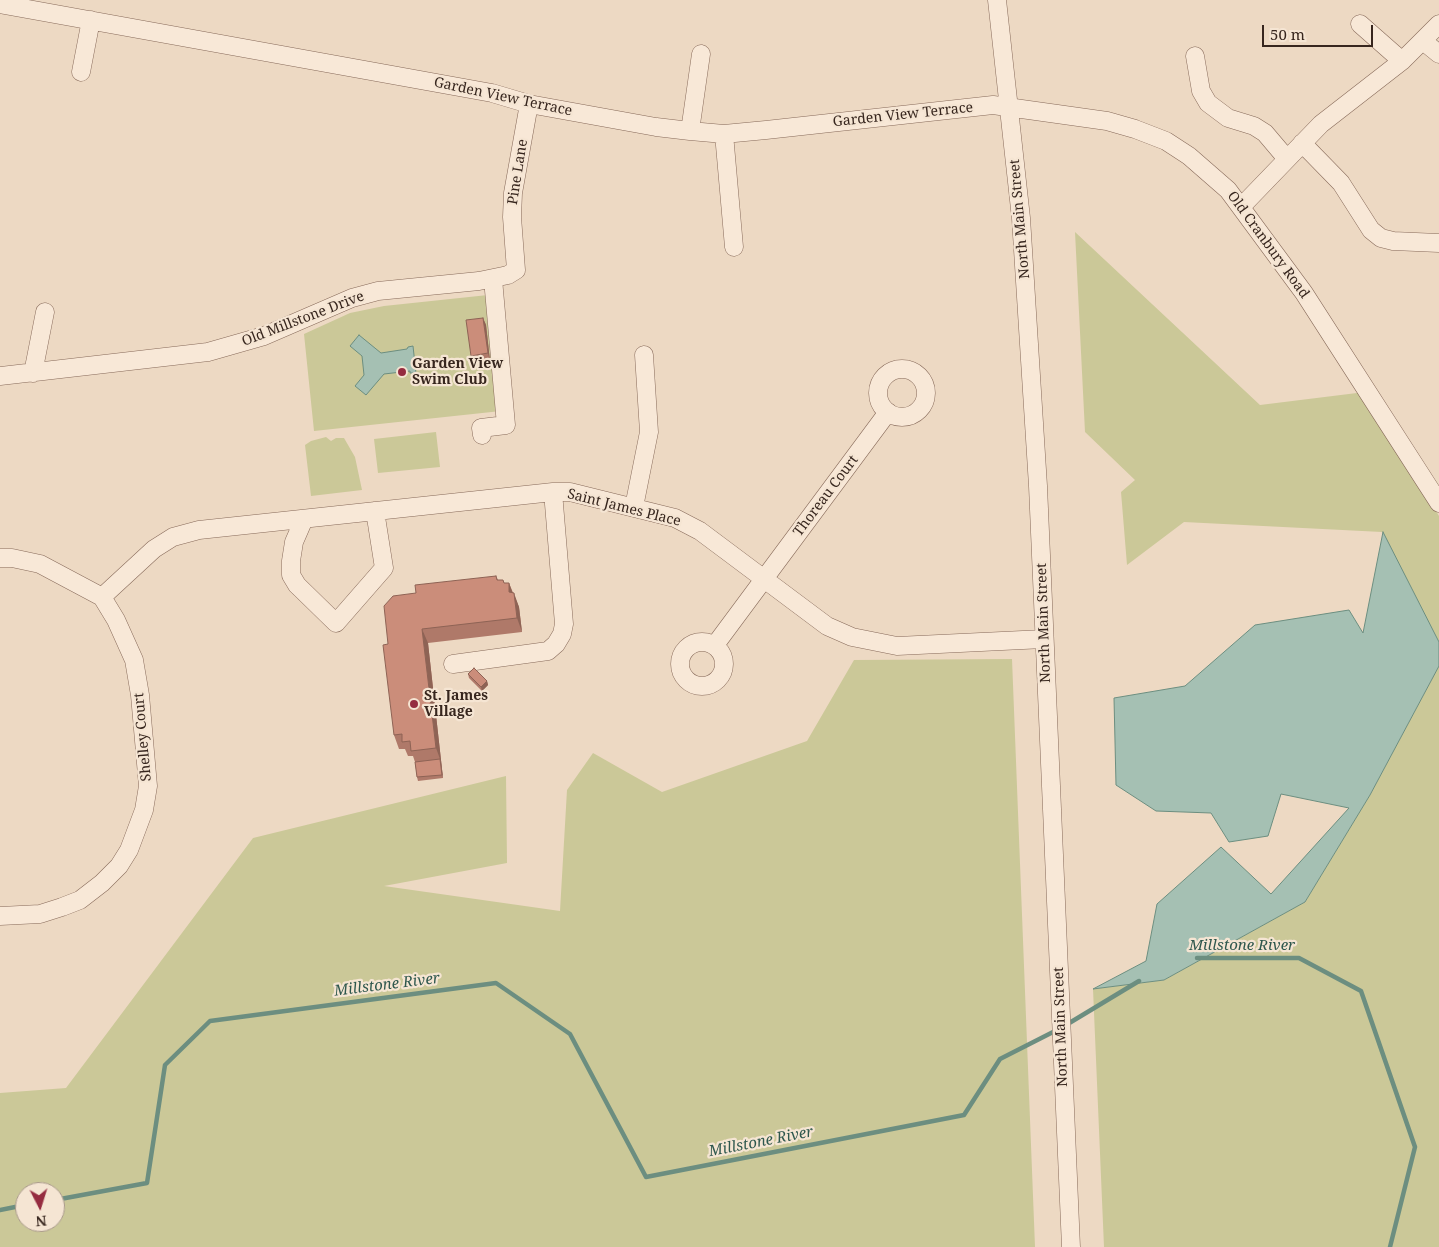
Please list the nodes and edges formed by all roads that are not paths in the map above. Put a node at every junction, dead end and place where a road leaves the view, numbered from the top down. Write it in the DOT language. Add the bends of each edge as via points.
graph roads {
  1 [pos="997,0"];
  2 [pos="0,4"];
  3 [pos="91,20"];
  4 [pos="1360,24"];
  5 [pos="1439,24"];
  6 [pos="1423,41"];
  7 [pos="701,54"];
  8 [pos="1439,54"];
  9 [pos="1195,56"];
  10 [pos="1402,61"];
  11 [pos="81,72"];
  12 [pos="529,104"];
  13 [pos="1009,106"];
  14 [pos="690,131"];
  15 [pos="724,134"];
  16 [pos="1302,143"];
  17 [pos="1287,159"];
  18 [pos="1241,207"];
  19 [pos="1439,243"];
  20 [pos="734,247"];
  21 [pos="516,270"];
  22 [pos="493,279"];
  23 [pos="45,312"];
  24 [pos="644,355"];
  25 [pos="33,373"];
  26 [pos="0,376"];
  27 [pos="888,412"];
  28 [pos="482,435"];
  29 [pos="552,492"];
  30 [pos="1439,503"];
  31 [pos="634,507"];
  32 [pos="375,511"];
  33 [pos="304,519"];
  34 [pos="0,558"];
  35 [pos="764,580"];
  36 [pos="102,597"];
  37 [pos="1044,639"];
  38 [pos="715,645"];
  39 [pos="453,664"];
  40 [pos="0,916"];
  41 [pos="1071,1247"];
  1 -- 13 [label="street, North Main Street"];
  2 -- 3 [label="street, Garden View Terrace"];
  3 -- 11 [label="street"];
  3 -- 12 [label="street, Garden View Terrace" via="492,93"];
  4 -- 10 [label="street"];
  5 -- 6 [label="street"];
  6 -- 8 [label="street"];
  6 -- 10 [label="street"];
  7 -- 14 [label="street"];
  9 -- 17 [label="street" via="1198,81 1208,103 1228,118 1265,133"];
  10 -- 16 [label="street"];
  12 -- 14 [label="street, Garden View Terrace"];
  12 -- 21 [label="street, Pine Lane" via="513,193"];
  13 -- 15 [label="street, Garden View Terrace"];
  13 -- 18 [label="street, Old Cranbury Road" via="1107,121 1166,142 1206,169"];
  13 -- 37 [label="street, North Main Street" via="1021,218"];
  14 -- 15 [label="street, Garden View Terrace"];
  15 -- 20 [label="street"];
  16 -- 17 [label="street"];
  16 -- 19 [label="street" via="1341,183 1371,230 1381,238 1393,242"];
  17 -- 18 [label="street"];
  18 -- 30 [label="street, Old Cranbury Road" via="1304,293"];
  21 -- 22 [label="street, Old Millstone Drive"];
  22 -- 25 [label="street, Old Millstone Drive" via="369,294 339,303 264,336 208,352"];
  22 -- 28 [label="street" via="507,430 481,428"];
  23 -- 25 [label="street"];
  24 -- 31 [label="street" via="649,432"];
  25 -- 26 [label="street, Old Millstone Drive"];
  27 -- 35 [label="street, Thoreau Court"];
  29 -- 31 [label="street, Saint James Place" via="570,492"];
  29 -- 32 [label="street, Saint James Place"];
  29 -- 39 [label="street" via="564,624 562,634 548,651"];
  31 -- 35 [label="street, Saint James Place" via="676,518 700,530"];
  32 -- 33 [label="street, Saint James Place"];
  32 -- 33 [label="street" via="384,568 336,622 297,586 292,575 294,542"];
  33 -- 36 [label="street, Saint James Place" via="199,530 173,538 154,549"];
  34 -- 36 [label="street" via="40,564"];
  35 -- 37 [label="street, Saint James Place" via="827,626 873,643 897,646"];
  35 -- 38 [label="street, Thoreau Court"];
  36 -- 40 [label="street, Shelley Court" via="129,646 137,672 148,786 138,829 119,866 80,900 40,914"];
  37 -- 41 [label="street, North Main Street"];
}
